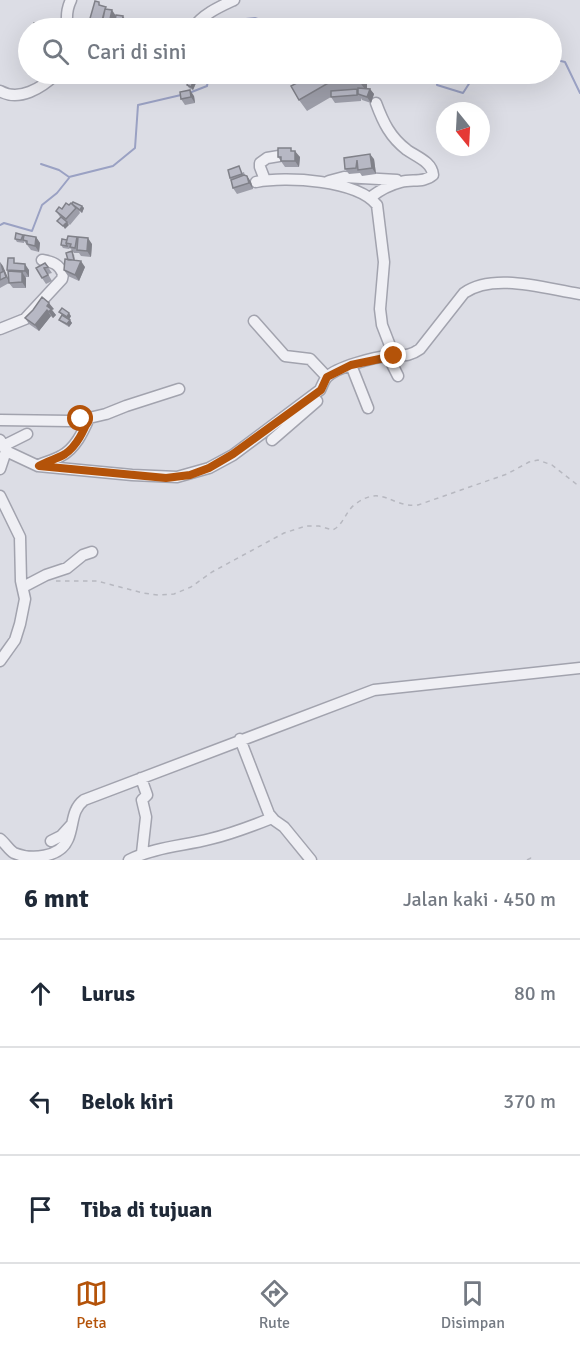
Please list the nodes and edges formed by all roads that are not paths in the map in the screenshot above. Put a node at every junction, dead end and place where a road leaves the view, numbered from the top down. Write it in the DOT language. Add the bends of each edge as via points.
graph roads {
  1 [pos="71,0"];
  2 [pos="234,0"];
  3 [pos="66,18"];
  4 [pos="202,18"];
  5 [pos="42,84"];
  6 [pos="0,91"];
  7 [pos="376,103"];
  8 [pos="279,156"];
  9 [pos="403,181"];
  10 [pos="329,182"];
  11 [pos="371,197"];
  12 [pos="42,260"];
  13 [pos="580,294"];
  14 [pos="255,321"];
  15 [pos="0,329"];
  16 [pos="391,356"];
  17 [pos="351,365"];
  18 [pos="398,376"];
  19 [pos="327,377"];
  20 [pos="178,389"];
  21 [pos="321,390"];
  22 [pos="368,408"];
  23 [pos="89,418"];
  24 [pos="0,420"];
  25 [pos="27,434"];
  26 [pos="272,440"];
  27 [pos="3,446"];
  28 [pos="39,466"];
  29 [pos="0,469"];
  30 [pos="0,496"];
  31 [pos="92,552"];
  32 [pos="23,587"];
  33 [pos="0,661"];
  34 [pos="580,668"];
  35 [pos="240,739"];
  36 [pos="141,778"];
  37 [pos="272,818"];
  38 [pos="71,825"];
  39 [pos="0,840"];
  40 [pos="51,841"];
  41 [pos="142,853"];
  42 [pos="31,859"];
  43 [pos="129,860"];
  44 [pos="311,860"];
  1 -- 3 [label="street"];
  2 -- 4 [label="street"];
  5 -- 6 [label="street" via="23,94"];
  7 -- 9 [label="street" via="394,139 434,171 428,179"];
  8 -- 10 [label="street" via="260,163 261,181"];
  9 -- 10 [label="street" via="344,177"];
  9 -- 11 [label="street"];
  10 -- 11 [label="street"];
  11 -- 16 [label="street" via="380,215 384,262 380,309"];
  12 -- 15 [label="street" via="60,267 62,279 25,319"];
  13 -- 16 [label="street" via="493,282 474,286 457,301 420,349 406,356"];
  14 -- 19 [label="street" via="285,356 310,359"];
  16 -- 17 [label="street"];
  16 -- 18 [label="street"];
  17 -- 19 [label="street"];
  17 -- 22 [label="street"];
  19 -- 21 [label="street"];
  20 -- 23 [label="street"];
  21 -- 26 [label="street" via="320,397"];
  21 -- 28 [label="street" via="233,454 190,475 166,478"];
  23 -- 24 [label="street"];
  23 -- 28 [label="street" via="70,450"];
  25 -- 27 [label="street"];
  27 -- 28 [label="street"];
  27 -- 29 [label="street"];
  30 -- 32 [label="street" via="20,537"];
  31 -- 32 [label="street"];
  32 -- 33 [label="street" via="25,599 15,640"];
  34 -- 35 [label="street" via="374,690"];
  35 -- 36 [label="street"];
  35 -- 37 [label="street"];
  36 -- 38 [label="street" via="84,800"];
  36 -- 41 [label="street" via="147,795 141,803 146,817"];
  37 -- 41 [label="street" via="210,839"];
  37 -- 44 [label="street"];
  38 -- 40 [label="street"];
  38 -- 42 [label="street" via="68,840 56,852"];
  39 -- 42 [label="street" via="15,854"];
  41 -- 43 [label="street"];
}
